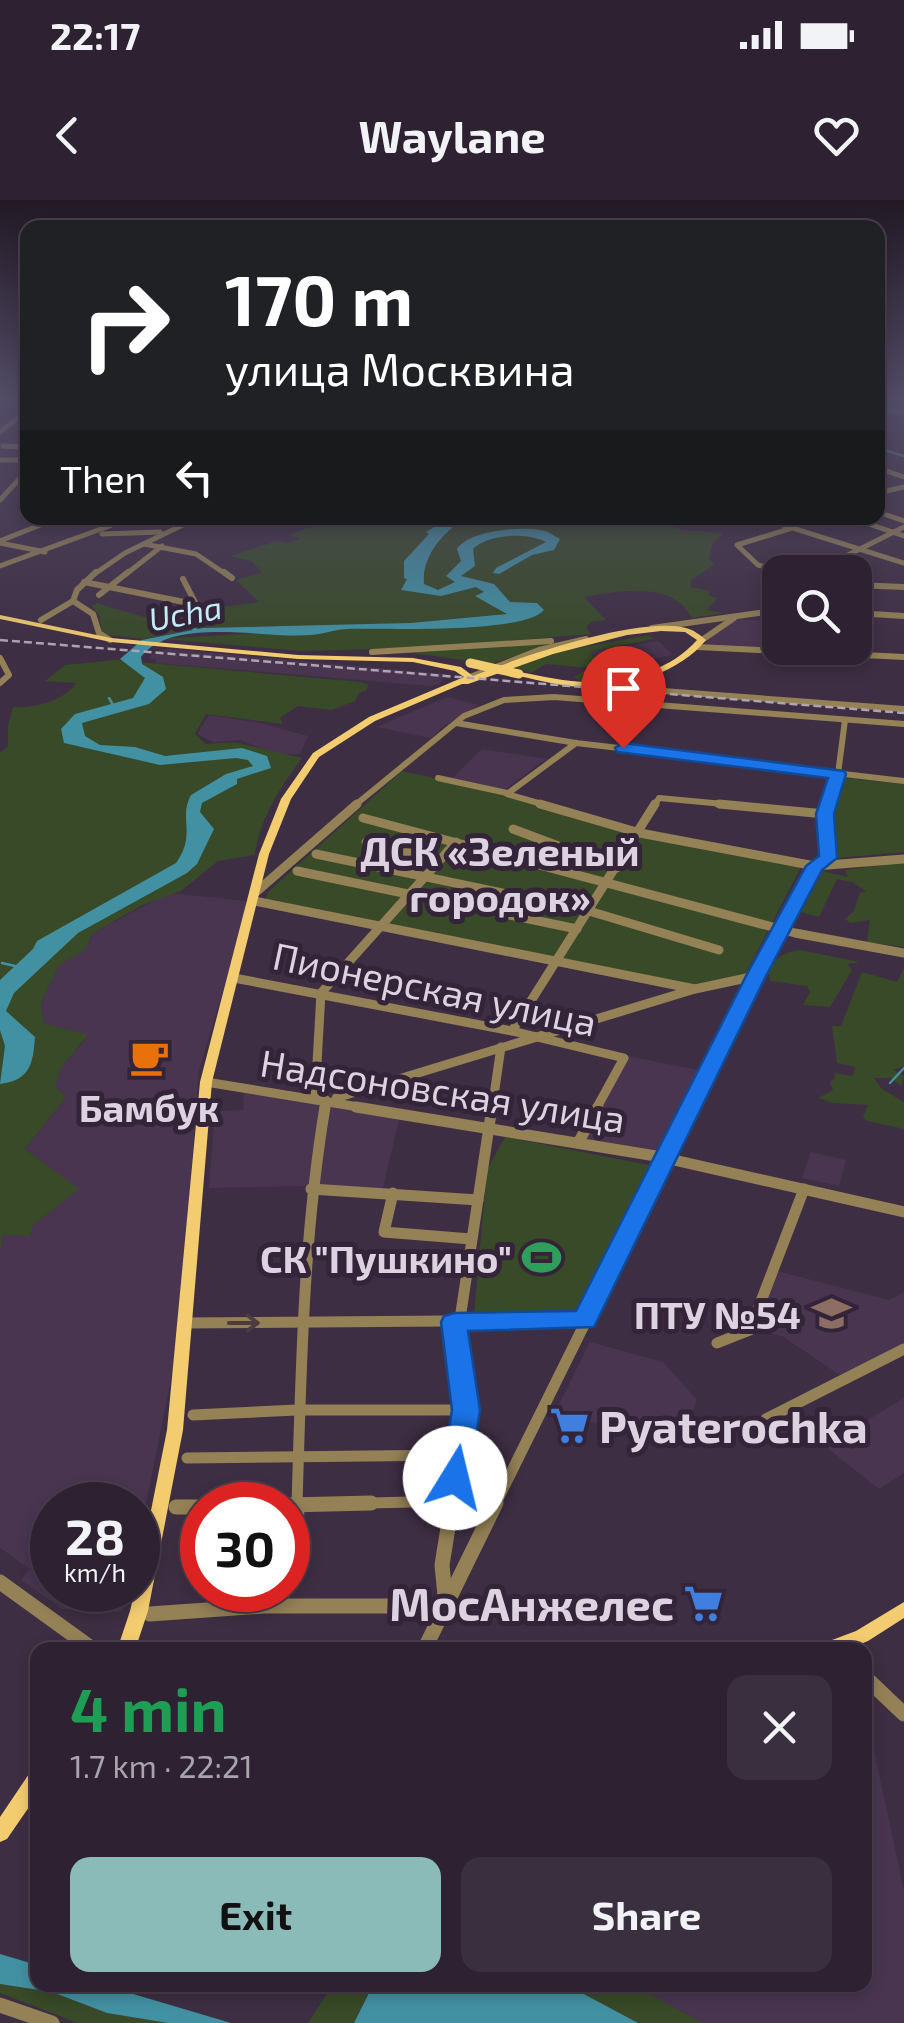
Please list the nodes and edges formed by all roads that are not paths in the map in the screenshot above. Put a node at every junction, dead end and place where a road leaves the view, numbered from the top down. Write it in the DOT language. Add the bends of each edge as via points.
graph roads {
  1 [pos="904,524"];
  2 [pos="41,525"];
  3 [pos="116,525"];
  4 [pos="182,525"];
  5 [pos="783,525"];
  6 [pos="872,525"];
  7 [pos="793,528"];
  8 [pos="166,532"];
  9 [pos="891,532"];
  10 [pos="96,534"];
  11 [pos="904,536"];
  12 [pos="0,542"];
  13 [pos="143,544"];
  14 [pos="162,546"];
  15 [pos="858,548"];
  16 [pos="46,552"];
  17 [pos="848,555"];
  18 [pos="904,563"];
  19 [pos="0,566"];
  20 [pos="762,566"];
  21 [pos="232,578"];
  22 [pos="183,580"];
  23 [pos="84,582"];
  24 [pos="872,586"];
  25 [pos="904,587"];
  26 [pos="109,588"];
  27 [pos="99,595"];
  28 [pos="74,600"];
  29 [pos="194,604"];
  30 [pos="200,612"];
  31 [pos="762,612"];
  32 [pos="872,614"];
  33 [pos="744,615"];
  34 [pos="904,616"];
  35 [pos="0,617"];
  36 [pos="42,624"];
  37 [pos="670,628"];
  38 [pos="96,632"];
  39 [pos="617,634"];
  40 [pos="700,644"];
  41 [pos="244,651"];
  42 [pos="372,652"];
  43 [pos="904,657"];
  44 [pos="0,658"];
  45 [pos="470,677"];
  46 [pos="625,678"];
  47 [pos="0,683"];
  48 [pos="584,685"];
  49 [pos="631,688"];
  50 [pos="904,709"];
  51 [pos="846,720"];
  52 [pos="456,723"];
  53 [pos="904,724"];
  54 [pos="576,742"];
  55 [pos="838,774"];
  56 [pos="438,778"];
  57 [pos="904,780"];
  58 [pos="508,794"];
  59 [pos="825,814"];
  60 [pos="363,818"];
  61 [pos="513,830"];
  62 [pos="640,833"];
  63 [pos="366,842"];
  64 [pos="456,842"];
  65 [pos="316,854"];
  66 [pos="267,855"];
  67 [pos="293,856"];
  68 [pos="904,859"];
  69 [pos="438,860"];
  70 [pos="815,866"];
  71 [pos="618,868"];
  72 [pos="297,872"];
  73 [pos="423,875"];
  74 [pos="608,884"];
  75 [pos="406,893"];
  76 [pos="255,897"];
  77 [pos="589,911"];
  78 [pos="379,926"];
  79 [pos="577,929"];
  80 [pos="781,929"];
  81 [pos="719,950"];
  82 [pos="904,953"];
  83 [pos="553,962"];
  84 [pos="756,976"];
  85 [pos="234,978"];
  86 [pos="695,989"];
  87 [pos="321,993"];
  88 [pos="512,1031"];
  89 [pos="531,1038"];
  90 [pos="501,1048"];
  91 [pos="206,1082"];
  92 [pos="320,1099"];
  93 [pos="488,1127"];
  94 [pos="578,1143"];
  95 [pos="665,1158"];
  96 [pos="311,1189"];
  97 [pos="804,1190"];
  98 [pos="393,1193"];
  99 [pos="478,1200"];
  100 [pos="904,1212"];
  101 [pos="472,1239"];
  102 [pos="457,1320"];
  103 [pos="585,1320"];
  104 [pos="302,1322"];
  105 [pos="186,1323"];
  106 [pos="717,1343"];
  107 [pos="904,1349"];
  108 [pos="297,1410"];
  109 [pos="466,1410"];
  110 [pos="192,1416"];
  111 [pos="766,1419"];
  112 [pos="296,1455"];
  113 [pos="458,1456"];
  114 [pos="187,1458"];
  115 [pos="294,1482"];
  116 [pos="452,1501"];
  117 [pos="310,1505"];
  118 [pos="176,1507"];
  119 [pos="180,1507"];
  120 [pos="0,1582"];
  121 [pos="310,1606"];
  122 [pos="446,1606"];
  123 [pos="904,1608"];
  124 [pos="180,1612"];
  125 [pos="150,1614"];
  126 [pos="83,1642"];
  127 [pos="129,1642"];
  128 [pos="428,1642"];
  129 [pos="849,1642"];
  130 [pos="872,1684"];
  131 [pos="904,1714"];
  132 [pos="30,1789"];
  133 [pos="0,1833"];
  134 [pos="0,2005"];
  135 [pos="52,2023"];
  1 -- 9 [label="street"];
  2 -- 12 [label="street"];
  3 -- 10 [label="street"];
  4 -- 8 [label="street"];
  5 -- 7 [label="street"];
  6 -- 9 [label="street"];
  7 -- 15 [label="street"];
  7 -- 20 [label="street" via="738,545"];
  8 -- 10 [label="street"];
  8 -- 13 [label="street"];
  9 -- 11 [label="street"];
  9 -- 15 [label="street"];
  10 -- 16 [label="street"];
  12 -- 16 [label="street"];
  13 -- 14 [label="street"];
  13 -- 23 [label="street"];
  14 -- 21 [label="street" via="196,554"];
  14 -- 26 [label="street"];
  15 -- 17 [label="street"];
  15 -- 18 [label="street"];
  16 -- 19 [label="street"];
  22 -- 29 [label="street"];
  23 -- 26 [label="street"];
  23 -- 28 [label="street"];
  24 -- 25 [label="street"];
  26 -- 27 [label="street"];
  26 -- 29 [label="street"];
  28 -- 36 [label="street"];
  28 -- 38 [label="street" via="93,614"];
  29 -- 30 [label="street"];
  31 -- 33 [label="street"];
  32 -- 34 [label="street"];
  33 -- 37 [label="street"];
  33 -- 39 [label="street"];
  33 -- 40 [label="street"];
  35 -- 36 [label="main road"];
  36 -- 38 [label="main road" via="76,635"];
  37 -- 40 [label="main road" via="694,632"];
  37 -- 66 [label="main road" via="515,662 349,737 310,774"];
  38 -- 41 [label="main road" via="111,640"];
  39 -- 42 [label="street"];
  39 -- 45 [label="street" via="539,650"];
  40 -- 43 [label="street"];
  40 -- 46 [label="main road" via="681,660"];
  41 -- 42 [label="main road"];
  41 -- 45 [label="main road" via="412,660"];
  42 -- 48 [label="main road, bridge"];
  44 -- 47 [label="street" via="9,676"];
  45 -- 66 [label="main road" via="372,719 316,755 286,798"];
  46 -- 48 [label="main road"];
  46 -- 49 [label="street" via="622,683"];
  48 -- 49 [label="street"];
  49 -- 50 [label="street"];
  51 -- 52 [label="street" via="526,697 496,702"];
  51 -- 53 [label="street"];
  51 -- 55 [label="street"];
  52 -- 54 [label="street"];
  52 -- 67 [label="street"];
  54 -- 55 [label="street"];
  54 -- 58 [label="street"];
  55 -- 57 [label="street"];
  55 -- 59 [label="street"];
  56 -- 58 [label="street"];
  58 -- 62 [label="street"];
  59 -- 62 [label="street" via="659,798"];
  59 -- 70 [label="street" via="828,858"];
  60 -- 64 [label="street"];
  61 -- 71 [label="street"];
  62 -- 70 [label="street"];
  62 -- 71 [label="street"];
  63 -- 69 [label="street"];
  64 -- 69 [label="street"];
  64 -- 74 [label="street"];
  65 -- 73 [label="street"];
  66 -- 67 [label="street"];
  66 -- 76 [label="main road"];
  67 -- 76 [label="street"];
  68 -- 70 [label="street"];
  69 -- 73 [label="street"];
  70 -- 80 [label="street"];
  71 -- 74 [label="street"];
  72 -- 75 [label="street"];
  73 -- 75 [label="street"];
  73 -- 77 [label="street"];
  74 -- 77 [label="street"];
  74 -- 80 [label="street"];
  75 -- 78 [label="street"];
  75 -- 79 [label="street"];
  76 -- 78 [label="street"];
  76 -- 85 [label="main road"];
  77 -- 79 [label="street"];
  77 -- 81 [label="street"];
  78 -- 83 [label="street"];
  78 -- 87 [label="street"];
  79 -- 83 [label="street"];
  80 -- 82 [label="street"];
  80 -- 84 [label="street"];
  83 -- 86 [label="street"];
  83 -- 88 [label="street"];
  84 -- 86 [label="street"];
  84 -- 95 [label="street"];
  85 -- 87 [label="street, Пионерская улица"];
  85 -- 91 [label="main road"];
  86 -- 89 [label="street"];
  87 -- 88 [label="street, Пионерская улица"];
  87 -- 92 [label="street"];
  88 -- 89 [label="street, Пионерская улица"];
  89 -- 90 [label="street"];
  89 -- 94 [label="street, Пионерская улица" via="624,1058"];
  90 -- 92 [label="street" via="350,1096"];
  90 -- 93 [label="street"];
  91 -- 92 [label="street, Надсоновская улица"];
  91 -- 105 [label="main road"];
  92 -- 93 [label="street, Надсоновская улица"];
  92 -- 96 [label="street"];
  93 -- 94 [label="street, Надсоновская улица"];
  93 -- 99 [label="street"];
  94 -- 95 [label="street, Надсоновская улица"];
  95 -- 97 [label="street, Надсоновская улица"];
  95 -- 103 [label="street"];
  96 -- 98 [label="street"];
  96 -- 104 [label="street"];
  97 -- 100 [label="street, Надсоновская улица"];
  97 -- 106 [label="street" via="750,1330"];
  98 -- 99 [label="street"];
  98 -- 101 [label="street" via="384,1232"];
  99 -- 101 [label="street"];
  101 -- 102 [label="street"];
  102 -- 103 [label="street"];
  102 -- 104 [label="street"];
  102 -- 109 [label="street"];
  103 -- 122 [label="street"];
  105 -- 104 [label="street, one-way"];
  104 -- 108 [label="street"];
  105 -- 127 [label="main road" via="175,1430"];
  107 -- 111 [label="street"];
  108 -- 109 [label="street"];
  108 -- 110 [label="street"];
  108 -- 112 [label="street"];
  109 -- 113 [label="street"];
  112 -- 113 [label="street"];
  112 -- 114 [label="street"];
  112 -- 115 [label="street"];
  113 -- 116 [label="street"];
  116 -- 117 [label="street"];
  116 -- 122 [label="street" via="442,1565"];
  118 -- 119 [label="street"];
  120 -- 126 [label="street"];
  121 -- 122 [label="street"];
  122 -- 128 [label="street"];
  123 -- 129 [label="main road"];
  124 -- 125 [label="street"];
  130 -- 131 [label="street"];
  132 -- 133 [label="main road"];
  134 -- 135 [label="street"];
}
